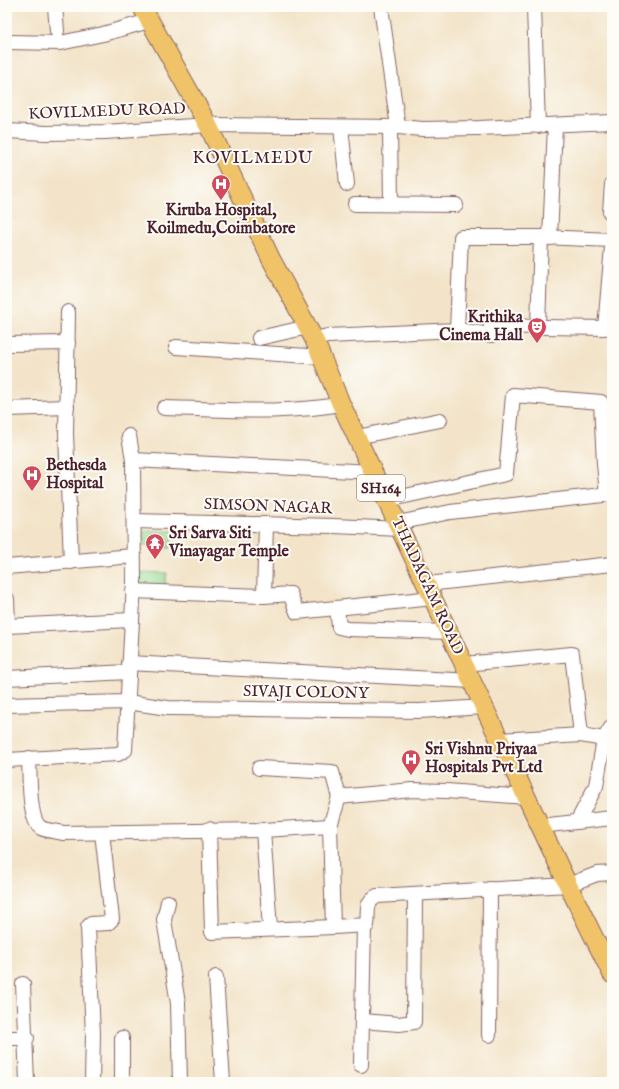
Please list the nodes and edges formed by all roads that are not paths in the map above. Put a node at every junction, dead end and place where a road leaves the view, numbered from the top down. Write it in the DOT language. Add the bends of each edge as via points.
graph roads {
  1 [pos="55,7"];
  2 [pos="381,7"];
  3 [pos="534,7"];
  4 [pos="146,14"];
  5 [pos="57,31"];
  6 [pos="7,42"];
  7 [pos="612,122"];
  8 [pos="208,125"];
  9 [pos="554,125"];
  10 [pos="538,126"];
  11 [pos="341,127"];
  12 [pos="394,127"];
  13 [pos="7,131"];
  14 [pos="347,184"];
  15 [pos="612,184"];
  16 [pos="355,204"];
  17 [pos="391,204"];
  18 [pos="456,205"];
  19 [pos="610,212"];
  20 [pos="546,237"];
  21 [pos="612,240"];
  22 [pos="612,247"];
  23 [pos="68,312"];
  24 [pos="538,326"];
  25 [pos="456,330"];
  26 [pos="311,333"];
  27 [pos="259,338"];
  28 [pos="68,343"];
  29 [pos="7,344"];
  30 [pos="176,347"];
  31 [pos="322,357"];
  32 [pos="607,401"];
  33 [pos="341,404"];
  34 [pos="67,408"];
  35 [pos="164,408"];
  36 [pos="7,409"];
  37 [pos="440,420"];
  38 [pos="129,436"];
  39 [pos="357,437"];
  40 [pos="132,460"];
  41 [pos="374,472"];
  42 [pos="610,494"];
  43 [pos="387,500"];
  44 [pos="134,521"];
  45 [pos="266,524"];
  46 [pos="400,526"];
  47 [pos="133,556"];
  48 [pos="71,562"];
  49 [pos="612,564"];
  50 [pos="7,568"];
  51 [pos="430,591"];
  52 [pos="133,592"];
  53 [pos="264,596"];
  54 [pos="7,599"];
  55 [pos="337,608"];
  56 [pos="131,620"];
  57 [pos="8,626"];
  58 [pos="449,632"];
  59 [pos="464,664"];
  60 [pos="129,667"];
  61 [pos="7,678"];
  62 [pos="472,681"];
  63 [pos="127,702"];
  64 [pos="7,705"];
  65 [pos="484,707"];
  66 [pos="612,726"];
  67 [pos="581,735"];
  68 [pos="604,739"];
  69 [pos="500,740"];
  70 [pos="29,758"];
  71 [pos="7,760"];
  72 [pos="260,768"];
  73 [pos="339,797"];
  74 [pos="526,797"];
  75 [pos="612,818"];
  76 [pos="577,822"];
  77 [pos="330,826"];
  78 [pos="540,826"];
  79 [pos="209,829"];
  80 [pos="263,830"];
  81 [pos="102,833"];
  82 [pos="612,873"];
  83 [pos="568,885"];
  84 [pos="490,889"];
  85 [pos="416,894"];
  86 [pos="168,902"];
  87 [pos="364,926"];
  88 [pos="334,927"];
  89 [pos="270,930"];
  90 [pos="608,957"];
  91 [pos="612,974"];
  92 [pos="216,977"];
  93 [pos="23,984"];
  94 [pos="362,1021"];
  95 [pos="489,1036"];
  96 [pos="7,1038"];
  97 [pos="26,1038"];
  98 [pos="122,1038"];
  99 [pos="361,1065"];
  100 [pos="27,1082"];
  101 [pos="92,1082"];
  102 [pos="122,1082"];
  103 [pos="180,1082"];
  104 [pos="223,1082"];
  1 -- 5 [label="street"];
  2 -- 12 [label="street"];
  3 -- 10 [label="street"];
  4 -- 6 [label="street" via="103,34 60,43"];
  4 -- 8 [label="main road, THADAGAM ROAD / SH164"];
  7 -- 9 [label="street, KOVILMEDU ROAD"];
  8 -- 11 [label="street, KOVILMEDU ROAD"];
  8 -- 13 [label="street, KOVILMEDU ROAD" via="105,132"];
  8 -- 26 [label="main road, THADAGAM ROAD / SH164" via="271,259"];
  9 -- 10 [label="street, KOVILMEDU ROAD"];
  9 -- 20 [label="street"];
  10 -- 12 [label="street, KOVILMEDU ROAD" via="423,129"];
  11 -- 12 [label="street, KOVILMEDU ROAD"];
  11 -- 14 [label="street"];
  12 -- 17 [label="street"];
  15 -- 19 [label="street"];
  16 -- 17 [label="street"];
  17 -- 18 [label="street"];
  20 -- 21 [label="street"];
  20 -- 24 [label="street"];
  20 -- 25 [label="street" via="460,237"];
  22 -- 24 [label="street" via="605,328"];
  23 -- 28 [label="street"];
  24 -- 25 [label="street" via="491,326 491,335"];
  25 -- 26 [label="street" via="328,336"];
  26 -- 27 [label="street"];
  26 -- 31 [label="main road, THADAGAM ROAD / SH164"];
  28 -- 29 [label="street"];
  28 -- 34 [label="street"];
  30 -- 31 [label="street"];
  31 -- 33 [label="main road, THADAGAM ROAD / SH164"];
  32 -- 42 [label="street" via="604,464"];
  32 -- 43 [label="street" via="513,395 506,474"];
  33 -- 35 [label="street" via="320,408"];
  33 -- 39 [label="main road, THADAGAM ROAD / SH164"];
  34 -- 36 [label="street"];
  34 -- 48 [label="street"];
  37 -- 39 [label="street"];
  38 -- 40 [label="street"];
  39 -- 41 [label="main road, THADAGAM ROAD / SH164"];
  40 -- 41 [label="street"];
  40 -- 44 [label="street"];
  41 -- 43 [label="main road, THADAGAM ROAD / SH164"];
  42 -- 46 [label="street, SIMSON NAGAR" via="450,512"];
  43 -- 46 [label="main road, THADAGAM ROAD / SH164"];
  44 -- 45 [label="street, SIMSON NAGAR"];
  44 -- 47 [label="street"];
  45 -- 46 [label="street, SIMSON NAGAR"];
  45 -- 53 [label="street"];
  46 -- 51 [label="main road, THADAGAM ROAD / SH164"];
  47 -- 48 [label="street"];
  47 -- 52 [label="street"];
  48 -- 50 [label="street"];
  49 -- 51 [label="street"];
  51 -- 55 [label="street"];
  51 -- 58 [label="main road, THADAGAM ROAD / SH164"];
  52 -- 53 [label="street"];
  52 -- 56 [label="street"];
  53 -- 55 [label="street" via="290,594 297,612"];
  54 -- 57 [label="street"];
  55 -- 58 [label="street" via="339,627 348,629"];
  56 -- 57 [label="street"];
  56 -- 60 [label="street"];
  58 -- 59 [label="main road, THADAGAM ROAD / SH164"];
  59 -- 62 [label="main road, THADAGAM ROAD / SH164"];
  59 -- 67 [label="street" via="572,654"];
  60 -- 61 [label="street, SIVAJI COLONY"];
  60 -- 62 [label="street, SIVAJI COLONY"];
  60 -- 63 [label="street"];
  62 -- 65 [label="main road, THADAGAM ROAD / SH164"];
  63 -- 64 [label="street, SIVAJI COLONY"];
  63 -- 65 [label="street, SIVAJI COLONY" via="168,708 419,711"];
  63 -- 70 [label="street" via="125,750 118,754"];
  65 -- 69 [label="main road, THADAGAM ROAD / SH164"];
  66 -- 68 [label="street"];
  67 -- 68 [label="street"];
  67 -- 69 [label="street"];
  68 -- 76 [label="street" via="596,786"];
  69 -- 74 [label="main road, THADAGAM ROAD / SH164"];
  70 -- 71 [label="street"];
  70 -- 81 [label="street" via="31,801 35,821 41,828 63,832"];
  72 -- 73 [label="street" via="332,772"];
  73 -- 74 [label="street" via="419,790"];
  73 -- 77 [label="street"];
  74 -- 78 [label="main road, THADAGAM ROAD / SH164"];
  75 -- 76 [label="street"];
  76 -- 78 [label="street"];
  77 -- 80 [label="street"];
  77 -- 88 [label="street"];
  78 -- 83 [label="main road, THADAGAM ROAD / SH164"];
  79 -- 80 [label="street"];
  79 -- 81 [label="street"];
  79 -- 89 [label="street" via="212,932"];
  80 -- 89 [label="street"];
  81 -- 101 [label="street" via="112,920 108,923 91,924 88,927 93,1034"];
  82 -- 83 [label="street" via="598,874"];
  83 -- 84 [label="street"];
  83 -- 90 [label="main road, THADAGAM ROAD / SH164"];
  84 -- 85 [label="street"];
  84 -- 95 [label="street"];
  85 -- 87 [label="street" via="377,896 371,899 367,906 367,923"];
  85 -- 94 [label="street" via="414,1022 399,1024"];
  86 -- 103 [label="street" via="164,920 178,1003"];
  87 -- 88 [label="street"];
  87 -- 94 [label="street"];
  88 -- 89 [label="street"];
  90 -- 91 [label="main road, THADAGAM ROAD / SH164"];
  92 -- 104 [label="street"];
  93 -- 97 [label="street"];
  94 -- 99 [label="street"];
  96 -- 97 [label="street"];
  97 -- 100 [label="street"];
  98 -- 102 [label="street"];
}
